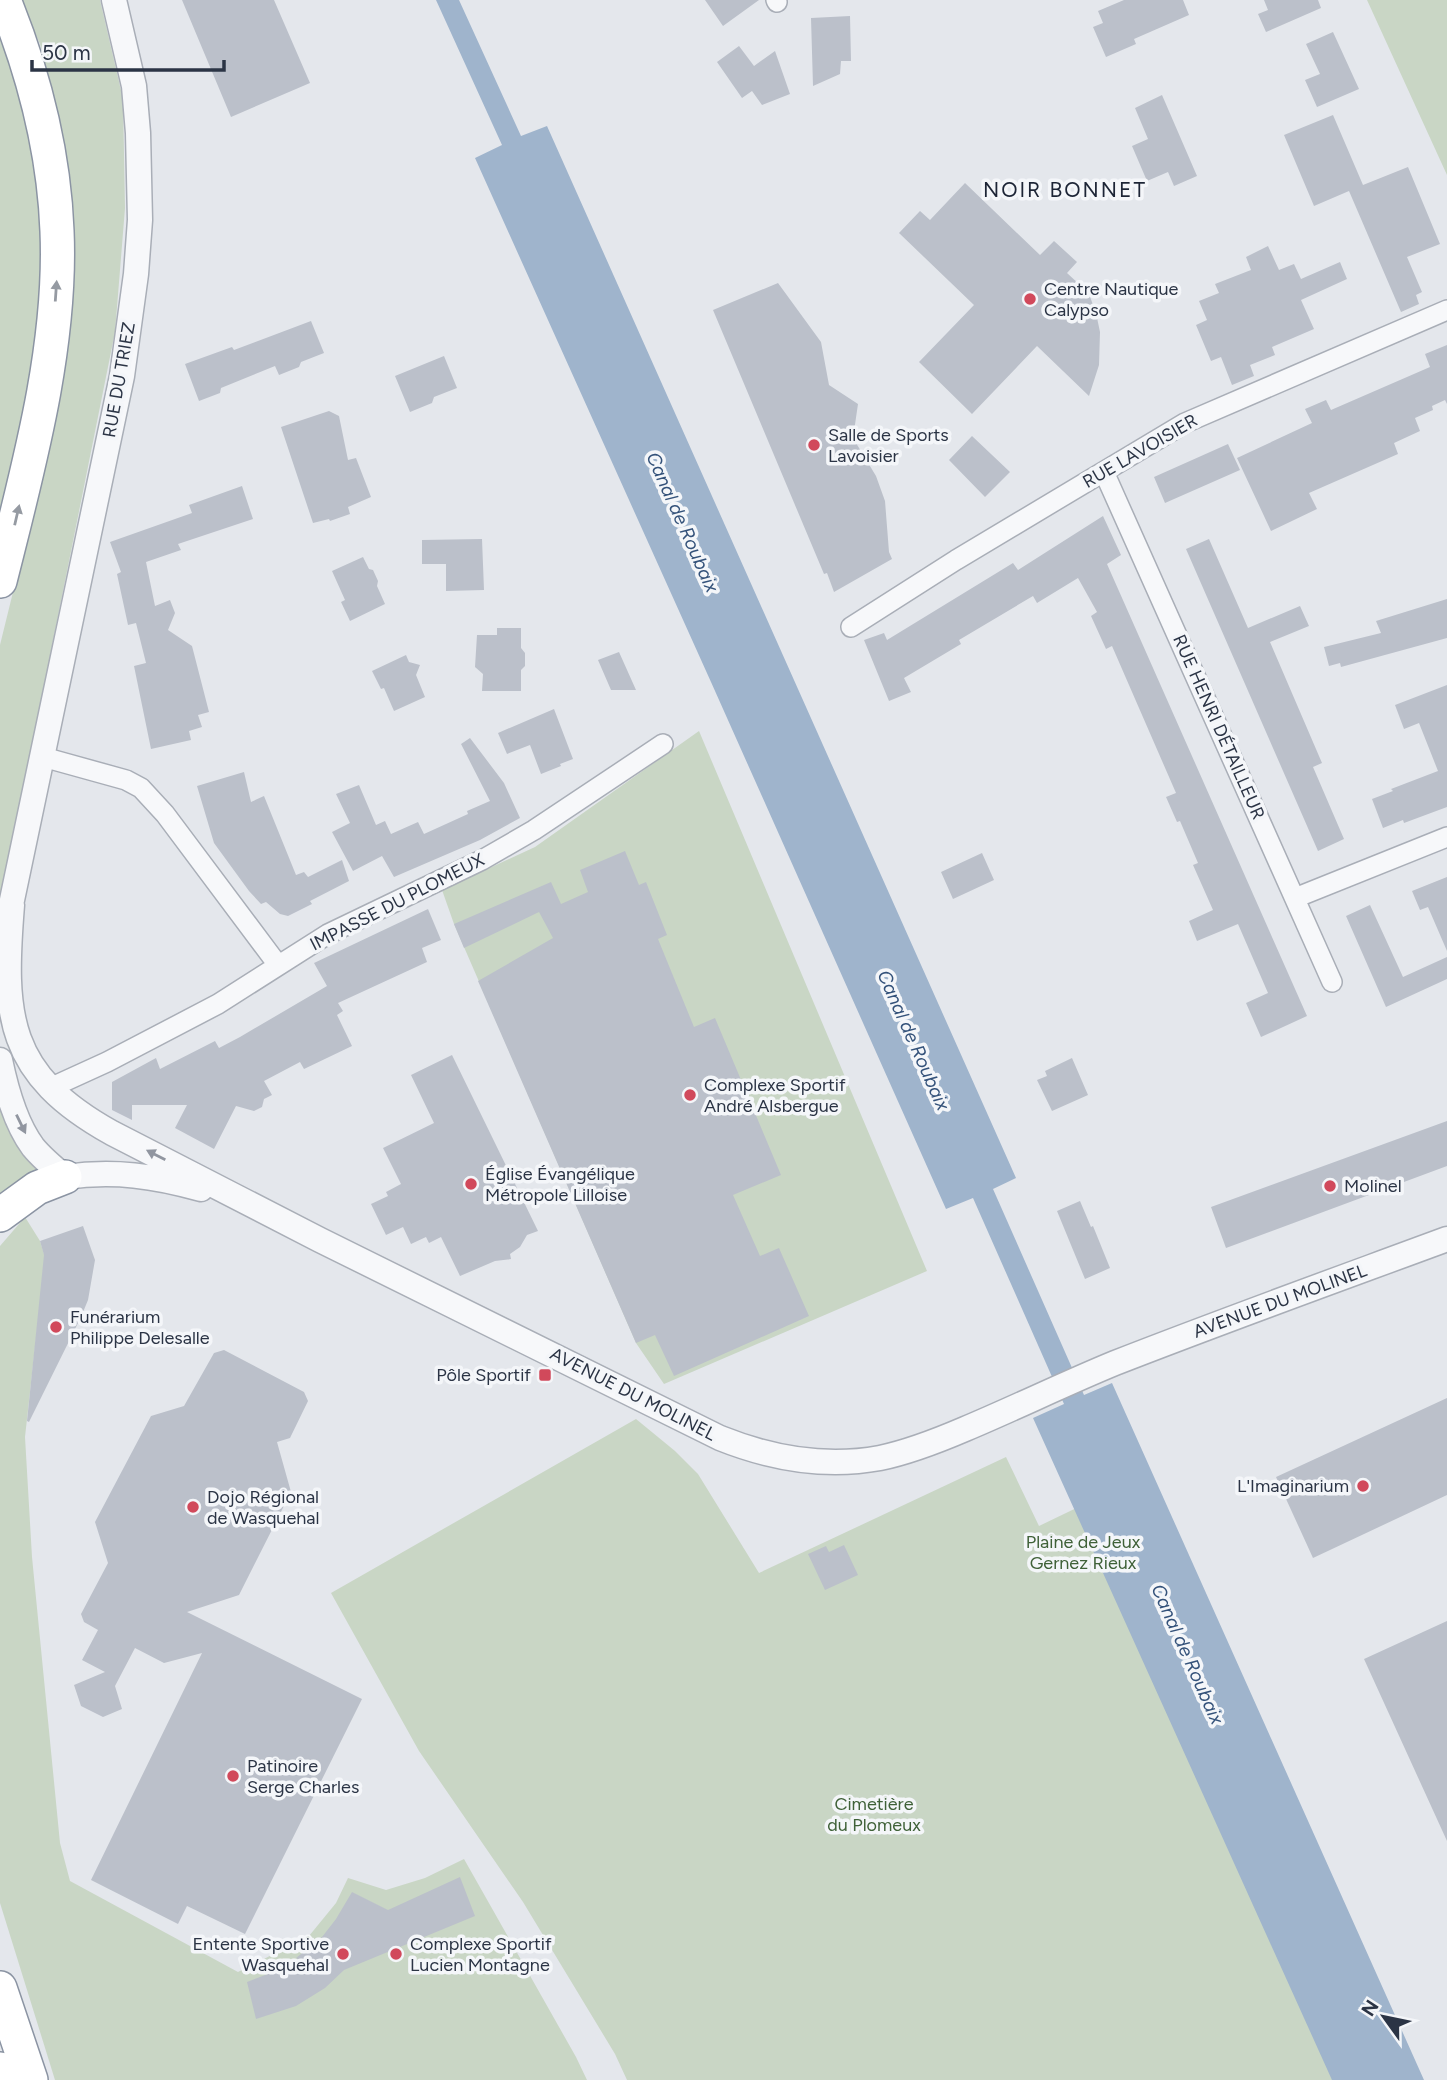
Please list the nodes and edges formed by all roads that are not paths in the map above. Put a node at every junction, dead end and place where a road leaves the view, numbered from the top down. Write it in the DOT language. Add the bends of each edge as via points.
graph roads {
  1 [pos="4,0"];
  2 [pos="114,0"];
  3 [pos="1447,310"];
  4 [pos="1104,472"];
  5 [pos="0,581"];
  6 [pos="851,627"];
  7 [pos="663,744"];
  8 [pos="43,757"];
  9 [pos="1447,836"];
  10 [pos="1295,898"];
  11 [pos="12,905"];
  12 [pos="0,953"];
  13 [pos="278,965"];
  14 [pos="1332,982"];
  15 [pos="0,1060"];
  16 [pos="50,1088"];
  17 [pos="65,1177"];
  18 [pos="260,1209"];
  19 [pos="0,1215"];
  20 [pos="1447,1240"];
  21 [pos="0,1988"];
  22 [pos="0,2069"];
  23 [pos="4,2080"];
  24 [pos="31,2080"];
  5 -- 1 [label="highway, one-way" via="43,393 54,313 57,242 43,122"];
  2 -- 8 [label="street, RUE DU TRIEZ" via="134,86 138,133 136,274 122,376"];
  3 -- 4 [label="street, RUE LAVOISIER" via="1185,423"];
  4 -- 6 [label="street, RUE LAVOISIER"];
  4 -- 10 [label="street, RUE HENRI DÉTAILLEUR"];
  7 -- 13 [label="street, IMPASSE DU PLOMEUX" via="482,860 328,934"];
  8 -- 11 [label="street, RUE DU TRIEZ"];
  8 -- 13 [label="street" via="141,788"];
  9 -- 10 [label="street"];
  10 -- 14 [label="street, RUE HENRI DÉTAILLEUR"];
  11 -- 12 [label="street, RUE DU TRIEZ"];
  11 -- 16 [label="street, AVENUE DU MOLINEL" via="8,978 13,1022 27,1058"];
  13 -- 16 [label="street, IMPASSE DU PLOMEUX" via="218,1004"];
  15 -- 17 [label="street, one-way" via="20,1125 33,1146"];
  18 -- 16 [label="street, AVENUE DU MOLINEL, one-way" via="92,1122"];
  17 -- 18 [label="street, AVENUE DU MOLINEL" via="137,1174 178,1182"];
  17 -- 19 [label="highway" via="37,1188"];
  18 -- 20 [label="street, AVENUE DU MOLINEL" via="720,1438 759,1452 832,1461 879,1458 925,1445 1114,1364"];
  21 -- 24 [label="highway"];
  22 -- 23 [label="highway"];
}
